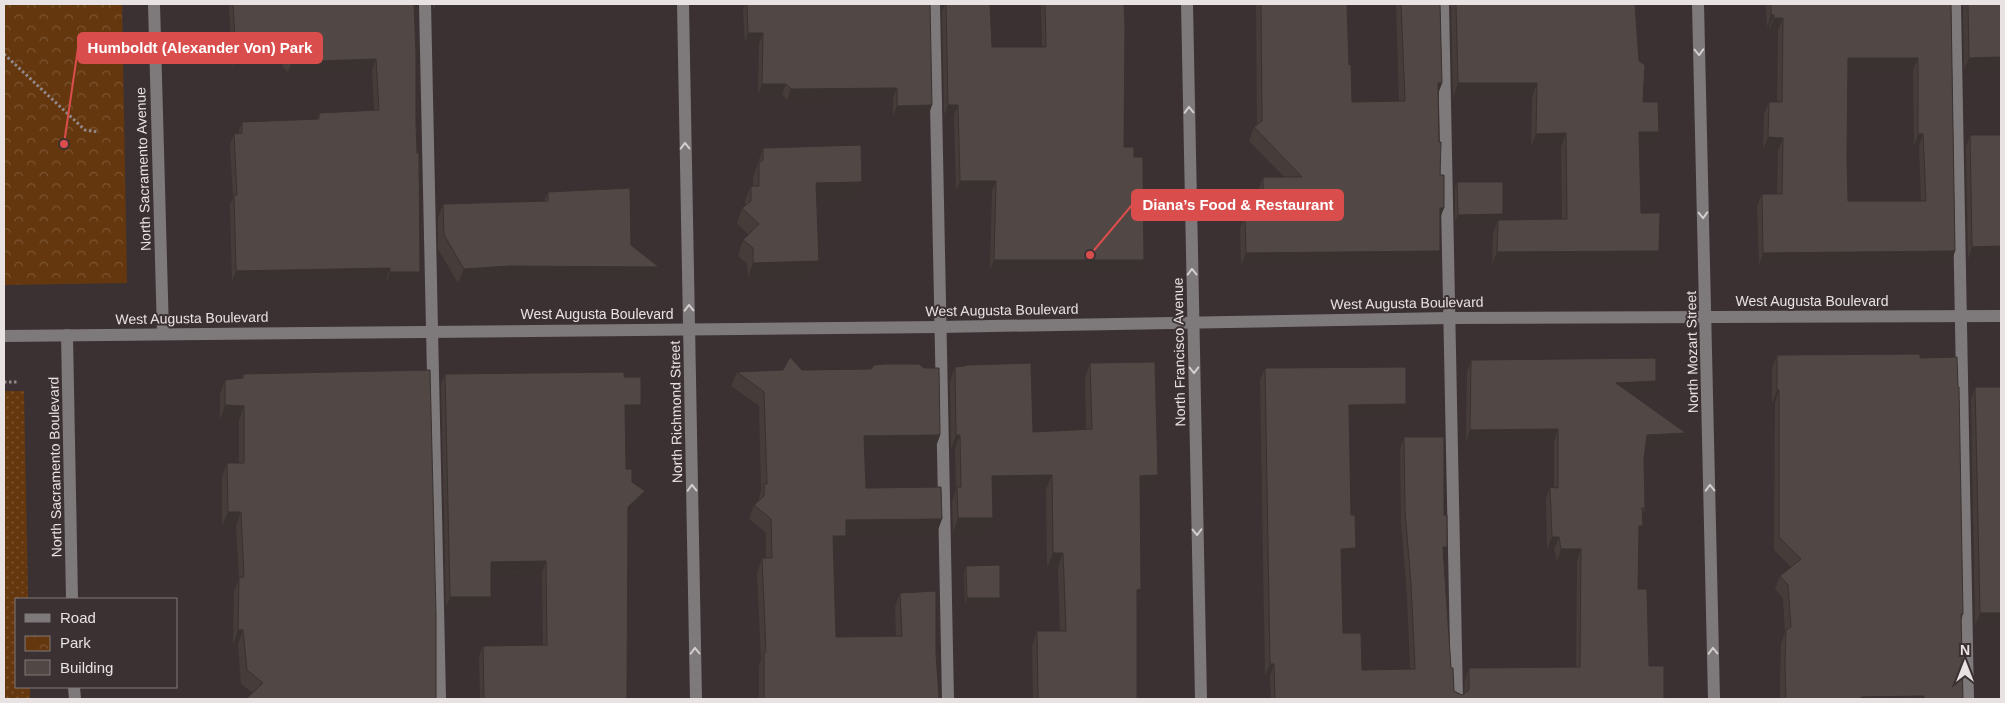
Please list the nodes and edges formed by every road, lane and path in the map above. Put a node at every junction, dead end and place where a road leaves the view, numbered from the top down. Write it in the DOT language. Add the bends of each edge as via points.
graph roads {
  1 [pos="154,4"];
  2 [pos="425,4"];
  3 [pos="683,4"];
  4 [pos="934,4"];
  5 [pos="1187,4"];
  6 [pos="1444,4"];
  7 [pos="1698,4"];
  8 [pos="1955,4"];
  9 [pos="4,54"];
  10 [pos="99,132"];
  11 [pos="1706,316"];
  12 [pos="1960,316"];
  13 [pos="2001,316"];
  14 [pos="1449,318"];
  15 [pos="1193,321"];
  16 [pos="940,326"];
  17 [pos="689,329"];
  18 [pos="432,330"];
  19 [pos="163,333"];
  20 [pos="67,335"];
  21 [pos="4,336"];
  22 [pos="4,382"];
  23 [pos="18,382"];
  24 [pos="72,598"];
  25 [pos="440,699"];
  26 [pos="696,699"];
  27 [pos="948,699"];
  28 [pos="1201,699"];
  29 [pos="1457,699"];
  30 [pos="1714,699"];
  31 [pos="1968,699"];
  1 -- 19 [label="street, North Sacramento Avenue"];
  2 -- 18 [label="street"];
  17 -- 3 [label="street, North Richmond Street, one-way"];
  4 -- 16 [label="street"];
  15 -- 5 [label="street, North Francisco Avenue, one-way"];
  6 -- 14 [label="street"];
  7 -- 11 [label="street, North Mozart Street, one-way"];
  8 -- 12 [label="street"];
  9 -- 10 [label="path" via="85,130"];
  11 -- 12 [label="street, West Augusta Boulevard"];
  11 -- 14 [label="street, West Augusta Boulevard"];
  30 -- 11 [label="street, North Mozart Street, one-way"];
  12 -- 13 [label="street, West Augusta Boulevard"];
  12 -- 31 [label="street"];
  14 -- 15 [label="street, West Augusta Boulevard"];
  14 -- 29 [label="street"];
  15 -- 16 [label="street, West Augusta Boulevard"];
  15 -- 28 [label="street, North Francisco Avenue, one-way"];
  16 -- 17 [label="street, West Augusta Boulevard"];
  16 -- 27 [label="street"];
  17 -- 18 [label="street, West Augusta Boulevard"];
  26 -- 17 [label="street, North Richmond Street, one-way"];
  18 -- 19 [label="street, West Augusta Boulevard"];
  18 -- 25 [label="street"];
  19 -- 20 [label="street, West Augusta Boulevard"];
  20 -- 21 [label="street, West Augusta Boulevard"];
  20 -- 24 [label="street, North Sacramento Boulevard"];
  22 -- 23 [label="path"];
}
